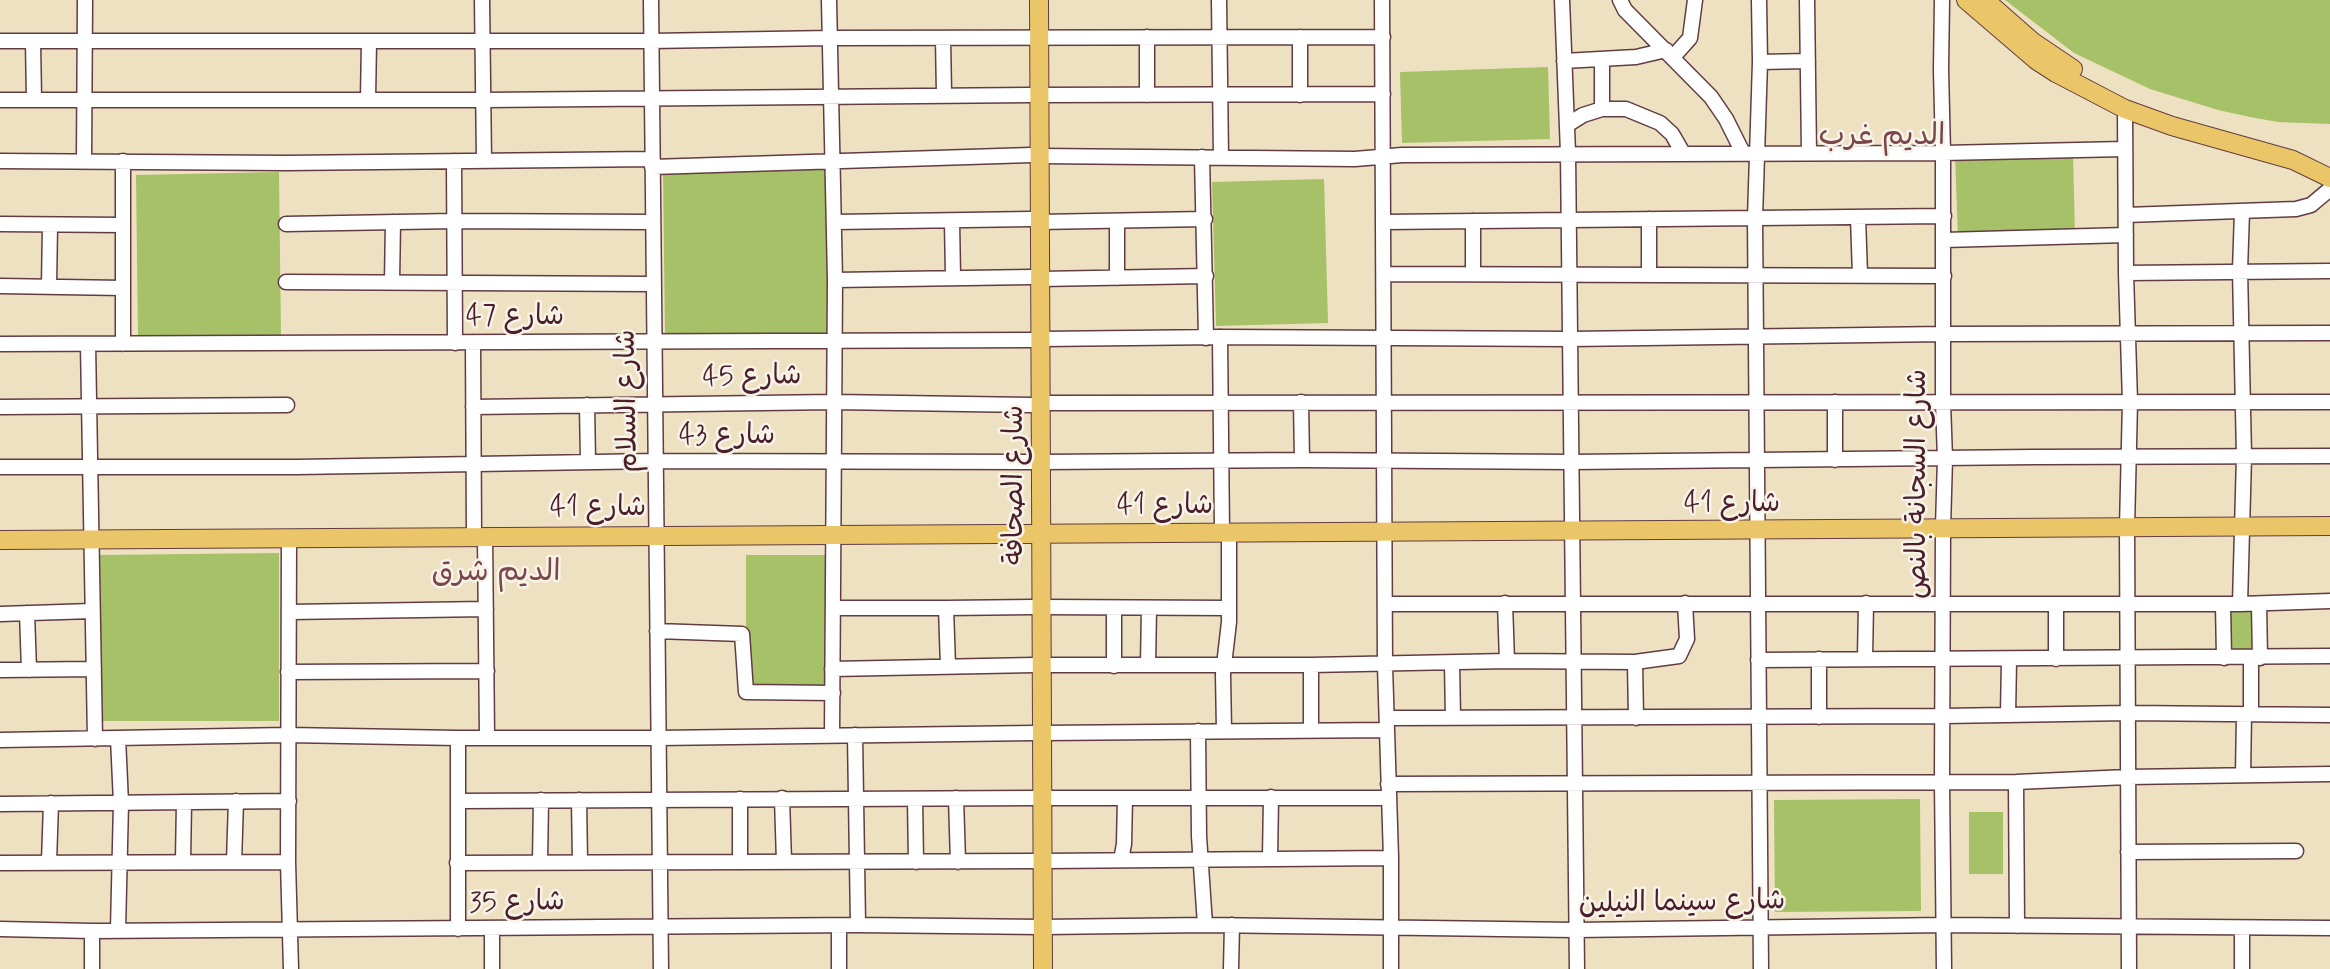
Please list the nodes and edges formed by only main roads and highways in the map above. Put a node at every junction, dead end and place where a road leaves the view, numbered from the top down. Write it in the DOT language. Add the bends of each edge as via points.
graph roads {
  1 [pos="1030,0"];
  2 [pos="1039,0"];
  3 [pos="1966,0"];
  4 [pos="1985,0"];
  5 [pos="1035,37"];
  6 [pos="2172,121"];
  7 [pos="2330,166"];
  8 [pos="2330,178"];
  9 [pos="2330,526"];
  10 [pos="1037,533"];
  11 [pos="0,540"];
  12 [pos="1039,927"];
  13 [pos="1034,969"];
  14 [pos="1043,969"];
  1 -- 5 [label="main road, شارع الصحافة"];
  2 -- 5 [label="main road, شارع الصحافة"];
  3 -- 6 [label="main road" via="2056,73 2125,109"];
  4 -- 6 [label="main road" via="2033,43 2078,73"];
  5 -- 10 [label="main road, شارع الصحافة"];
  6 -- 7 [label="main road" via="2276,145"];
  6 -- 8 [label="main road" via="2293,160"];
  9 -- 10 [label="main road, شارع 41"];
  10 -- 11 [label="main road, شارع 41"];
  10 -- 12 [label="main road, شارع الصحافة"];
  12 -- 13 [label="main road, شارع الصحافة"];
  12 -- 14 [label="main road, شارع الصحافة"];
}
